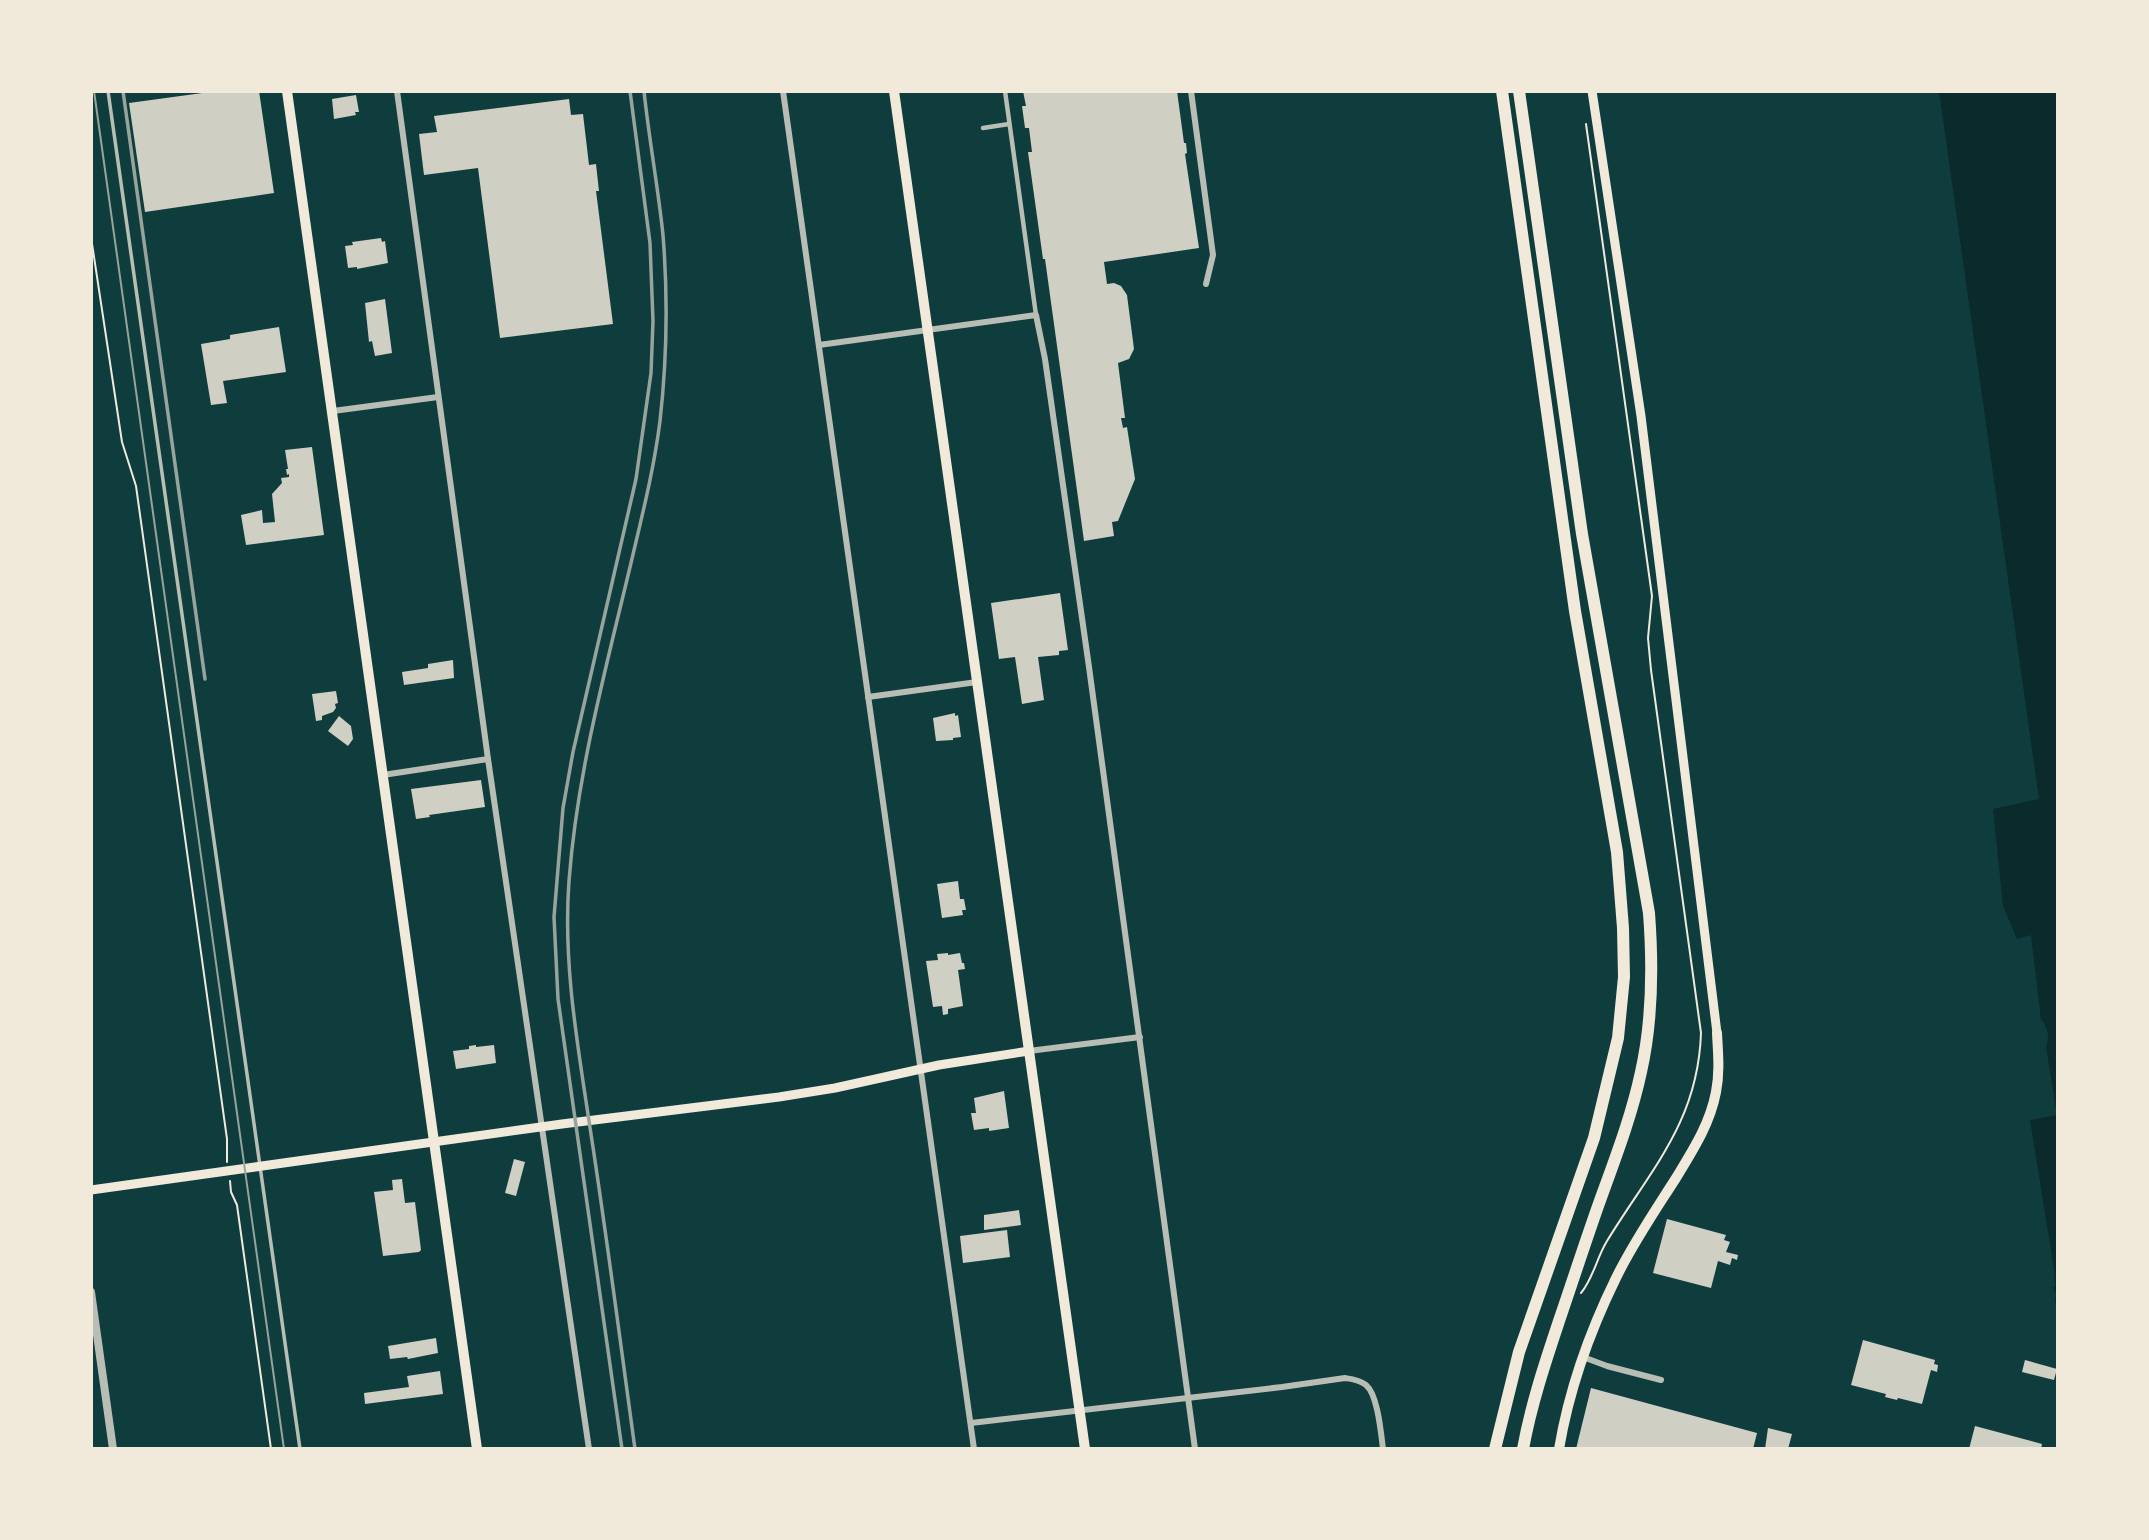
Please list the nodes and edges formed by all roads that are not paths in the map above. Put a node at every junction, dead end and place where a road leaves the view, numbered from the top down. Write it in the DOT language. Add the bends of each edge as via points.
graph roads {
  1 [pos="108,91"];
  2 [pos="287,91"];
  3 [pos="397,91"];
  4 [pos="783,91"];
  5 [pos="894,91"];
  6 [pos="1005,91"];
  7 [pos="1191,91"];
  8 [pos="1502,91"];
  9 [pos="1519,91"];
  10 [pos="1592,91"];
  11 [pos="1009,124"];
  12 [pos="983,128"];
  13 [pos="1206,284"];
  14 [pos="1037,315"];
  15 [pos="928,330"];
  16 [pos="819,345"];
  17 [pos="438,397"];
  18 [pos="333,411"];
  19 [pos="978,682"];
  20 [pos="869,697"];
  21 [pos="488,759"];
  22 [pos="383,775"];
  23 [pos="1717,1034"];
  24 [pos="1140,1037"];
  25 [pos="1029,1051"];
  26 [pos="921,1069"];
  27 [pos="541,1127"];
  28 [pos="435,1142"];
  29 [pos="261,1166"];
  30 [pos="91,1190"];
  31 [pos="91,1292"];
  32 [pos="1583,1357"];
  33 [pos="1661,1380"];
  34 [pos="1188,1398"];
  35 [pos="1080,1411"];
  36 [pos="971,1423"];
  37 [pos="113,1449"];
  38 [pos="300,1449"];
  39 [pos="477,1449"];
  40 [pos="589,1449"];
  41 [pos="974,1449"];
  42 [pos="1085,1449"];
  43 [pos="1195,1449"];
  44 [pos="1383,1449"];
  45 [pos="1495,1449"];
  46 [pos="1523,1449"];
  47 [pos="1559,1449"];
  1 -- 29 [label="lane"];
  2 -- 18 [label="main road"];
  3 -- 17 [label="street"];
  4 -- 16 [label="street"];
  5 -- 15 [label="main road"];
  6 -- 11 [label="street"];
  7 -- 13 [label="street" via="1213,256"];
  8 -- 45 [label="highway" via="1575,611 1617,852 1624,976 1618,1038 1594,1138 1519,1352"];
  9 -- 46 [label="highway" via="1582,534 1649,912 1652,956 1643,1061 1618,1152 1542,1373"];
  10 -- 23 [label="main road" via="1641,416"];
  11 -- 12 [label="street"];
  11 -- 14 [label="street"];
  14 -- 15 [label="street"];
  14 -- 24 [label="street"];
  15 -- 16 [label="street"];
  15 -- 19 [label="main road"];
  16 -- 20 [label="street"];
  17 -- 18 [label="street"];
  17 -- 21 [label="street"];
  18 -- 22 [label="main road"];
  19 -- 20 [label="street"];
  19 -- 25 [label="main road"];
  20 -- 26 [label="street"];
  21 -- 22 [label="street"];
  21 -- 27 [label="street"];
  22 -- 28 [label="main road"];
  23 -- 32 [label="main road" via="1717,1091 1702,1136 1616,1279"];
  24 -- 25 [label="street"];
  24 -- 34 [label="street"];
  25 -- 26 [label="main road"];
  25 -- 35 [label="main road"];
  26 -- 27 [label="main road" via="779,1097"];
  26 -- 36 [label="street"];
  27 -- 28 [label="main road"];
  27 -- 40 [label="street"];
  28 -- 29 [label="main road"];
  28 -- 39 [label="main road"];
  29 -- 30 [label="main road"];
  29 -- 38 [label="lane"];
  31 -- 37 [label="street"];
  32 -- 33 [label="street"];
  32 -- 47 [label="main road"];
  34 -- 35 [label="street"];
  34 -- 43 [label="street"];
  34 -- 44 [label="street" via="1345,1378 1369,1388"];
  35 -- 36 [label="street"];
  35 -- 42 [label="main road"];
  36 -- 41 [label="street"];
}
